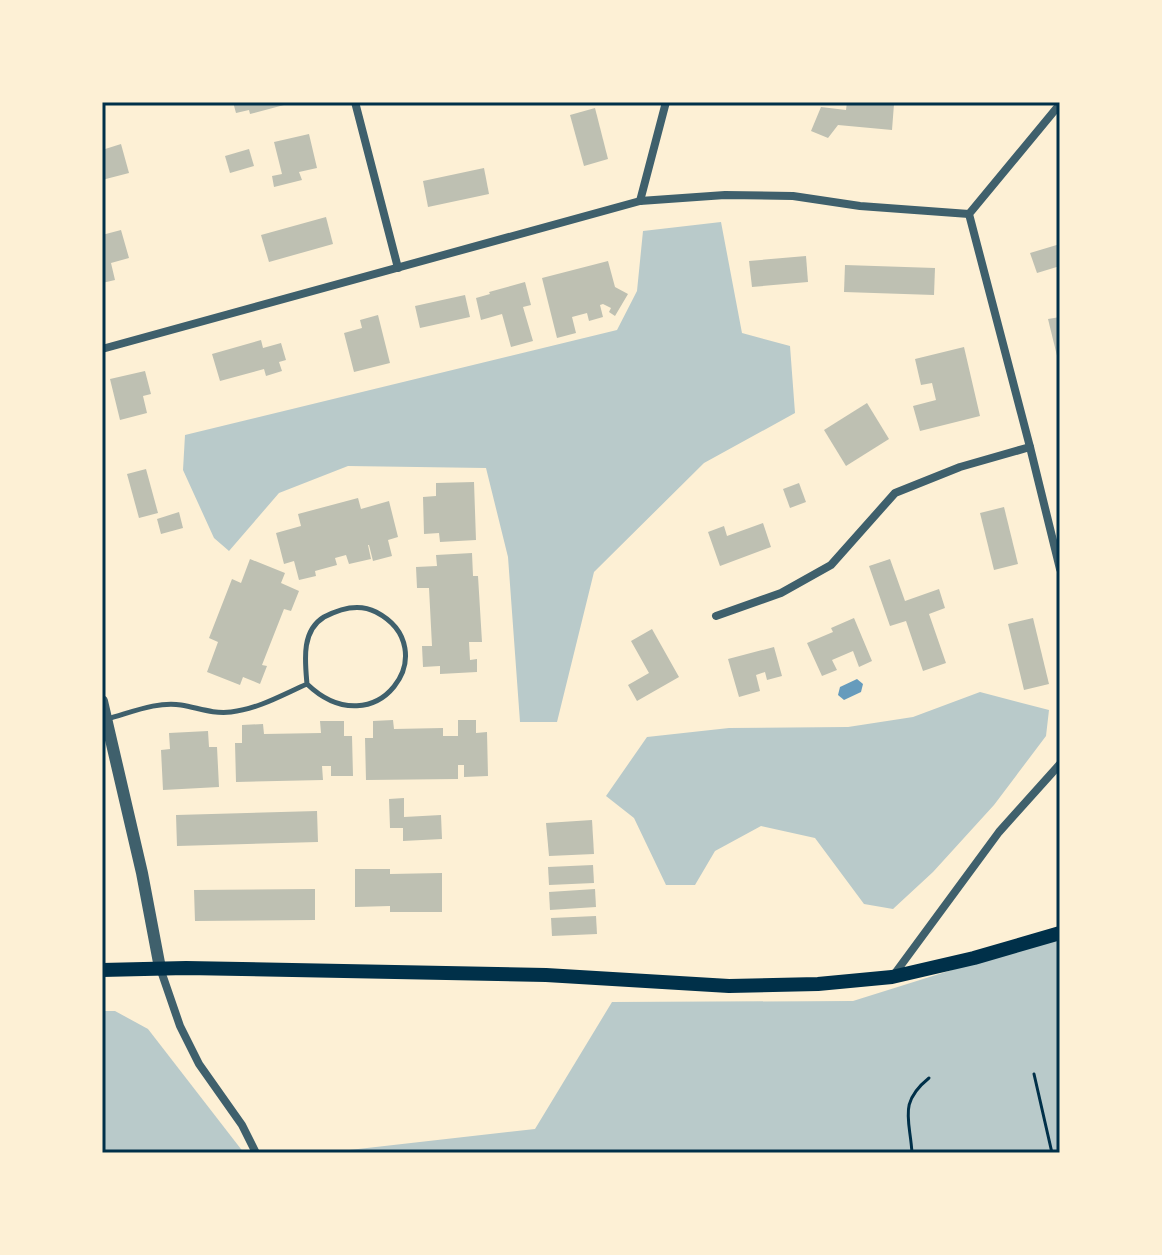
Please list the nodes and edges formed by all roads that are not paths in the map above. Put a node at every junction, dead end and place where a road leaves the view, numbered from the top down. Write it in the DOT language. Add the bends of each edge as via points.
graph roads {
  1 [pos="355,102"];
  2 [pos="666,102"];
  3 [pos="1060,104"];
  4 [pos="640,201"];
  5 [pos="969,214"];
  6 [pos="398,268"];
  7 [pos="102,349"];
  8 [pos="1030,447"];
  9 [pos="1060,569"];
  10 [pos="716,616"];
  11 [pos="307,684"];
  12 [pos="102,701"];
  13 [pos="106,719"];
  14 [pos="1060,764"];
  15 [pos="1060,933"];
  16 [pos="160,968"];
  17 [pos="102,970"];
  18 [pos="892,977"];
  19 [pos="256,1153"];
  1 -- 6 [label="street"];
  2 -- 4 [label="street"];
  3 -- 5 [label="street"];
  4 -- 5 [label="street" via="793,196"];
  4 -- 6 [label="street"];
  5 -- 8 [label="street"];
  6 -- 7 [label="street"];
  8 -- 9 [label="street"];
  8 -- 10 [label="street" via="895,493 831,565 781,593"];
  11 -- 11 [label="lane" via="339,704 375,702 401,677 405,661 400,633 369,608 335,611 309,634"];
  11 -- 13 [label="lane" via="229,712 157,705"];
  12 -- 13 [label="street"];
  13 -- 16 [label="street"];
  14 -- 18 [label="street" via="999,832"];
  15 -- 18 [label="main road"];
  16 -- 17 [label="main road"];
  16 -- 18 [label="main road" via="546,975 729,986"];
  16 -- 19 [label="street" via="199,1064"];
}
